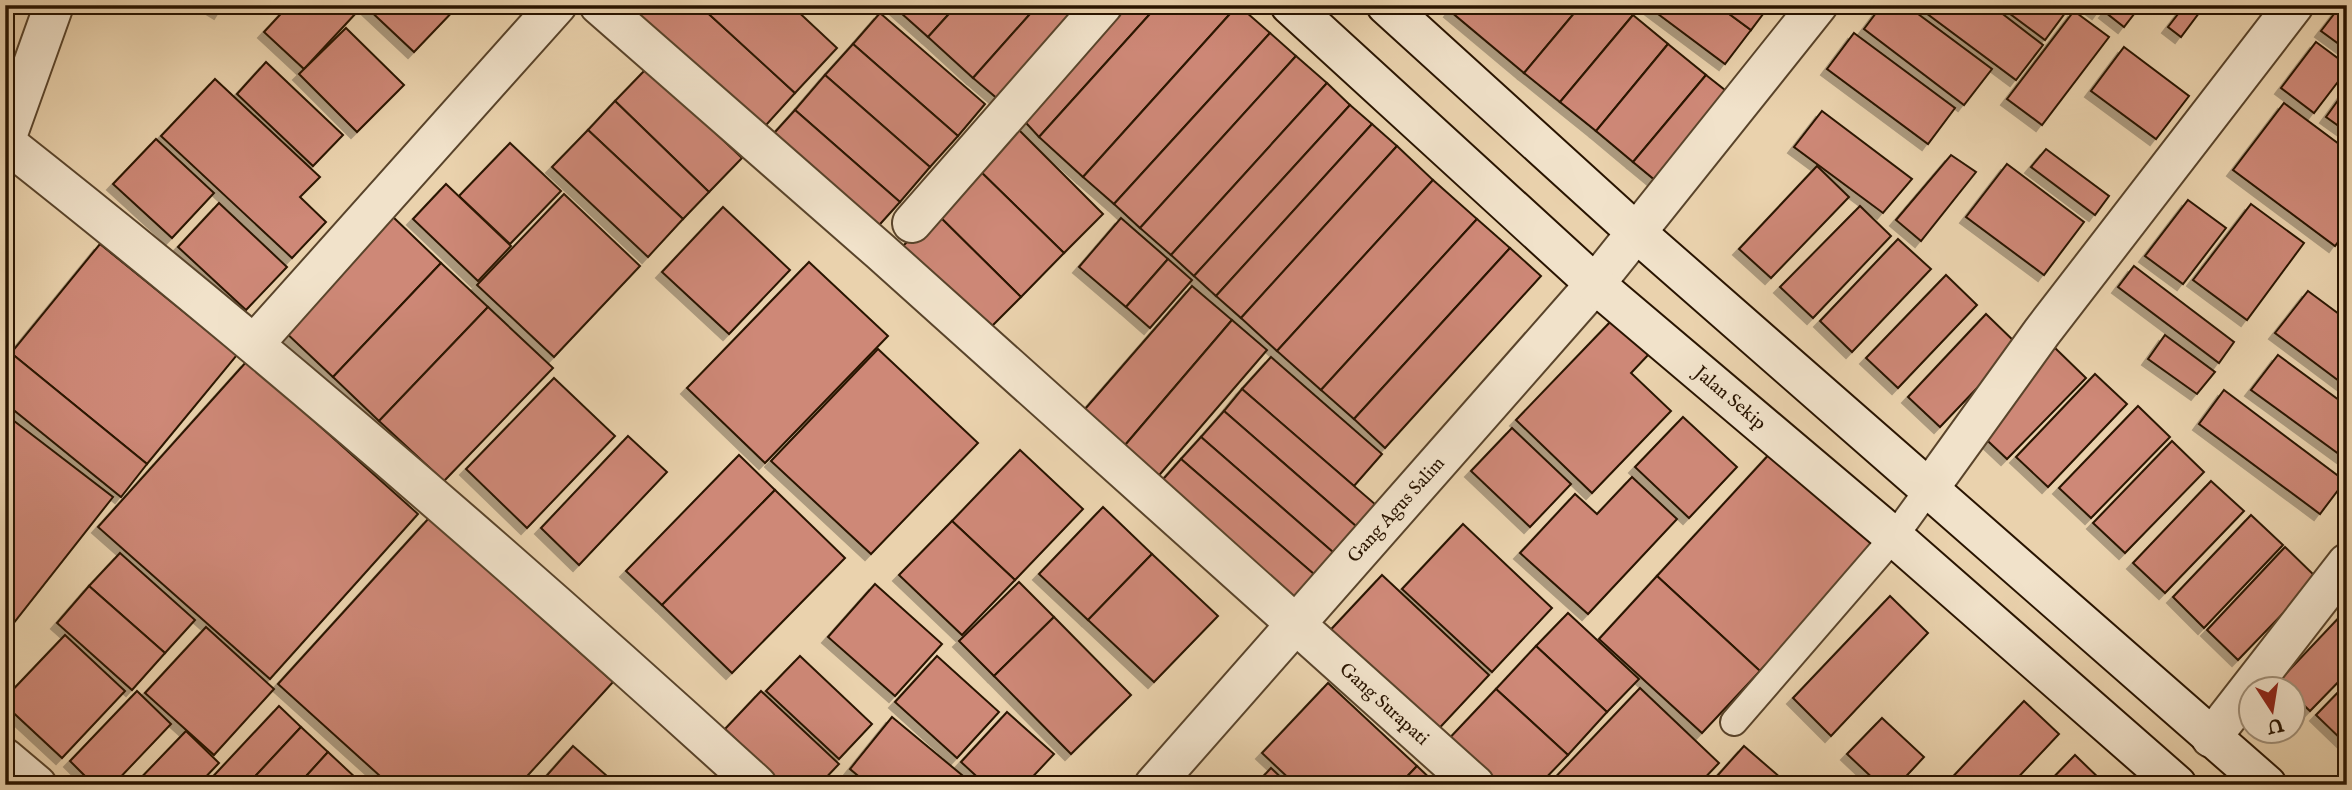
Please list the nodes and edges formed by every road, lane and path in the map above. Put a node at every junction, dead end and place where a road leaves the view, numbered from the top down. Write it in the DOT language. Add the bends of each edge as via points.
graph roads {
  1 [pos="54,5"];
  2 [pos="557,5"];
  3 [pos="599,5"];
  4 [pos="1103,5"];
  5 [pos="1290,5"];
  6 [pos="1386,5"];
  7 [pos="1818,5"];
  8 [pos="2294,5"];
  9 [pos="5,142"];
  10 [pos="912,223"];
  11 [pos="1637,234"];
  12 [pos="1595,284"];
  13 [pos="255,343"];
  14 [pos="1928,490"];
  15 [pos="1894,537"];
  16 [pos="2347,563"];
  17 [pos="1295,622"];
  18 [pos="1734,722"];
  19 [pos="2211,738"];
  20 [pos="5,758"];
  21 [pos="37,785"];
  22 [pos="757,785"];
  23 [pos="1154,785"];
  24 [pos="1475,785"];
  25 [pos="2177,785"];
  26 [pos="2267,785"];
  1 -- 9 [label="street"];
  2 -- 13 [label="street"];
  3 -- 17 [label="street, Gang Surapati"];
  4 -- 10 [label="street"];
  5 -- 12 [label="street, Jalan Sekip"];
  6 -- 11 [label="street"];
  7 -- 11 [label="street, Gang Agus Salim"];
  8 -- 14 [label="street" via="2042,332"];
  9 -- 13 [label="street"];
  11 -- 12 [label="street, Gang Agus Salim"];
  11 -- 14 [label="street"];
  12 -- 15 [label="street, Jalan Sekip"];
  12 -- 17 [label="street, Gang Agus Salim"];
  13 -- 22 [label="street"];
  14 -- 15 [label="lane"];
  14 -- 19 [label="street"];
  15 -- 18 [label="lane"];
  15 -- 25 [label="street, Jalan Sekip"];
  16 -- 19 [label="street"];
  17 -- 23 [label="street, Gang Agus Salim"];
  17 -- 24 [label="street, Gang Surapati"];
  19 -- 26 [label="street"];
  20 -- 21 [label="street"];
}
